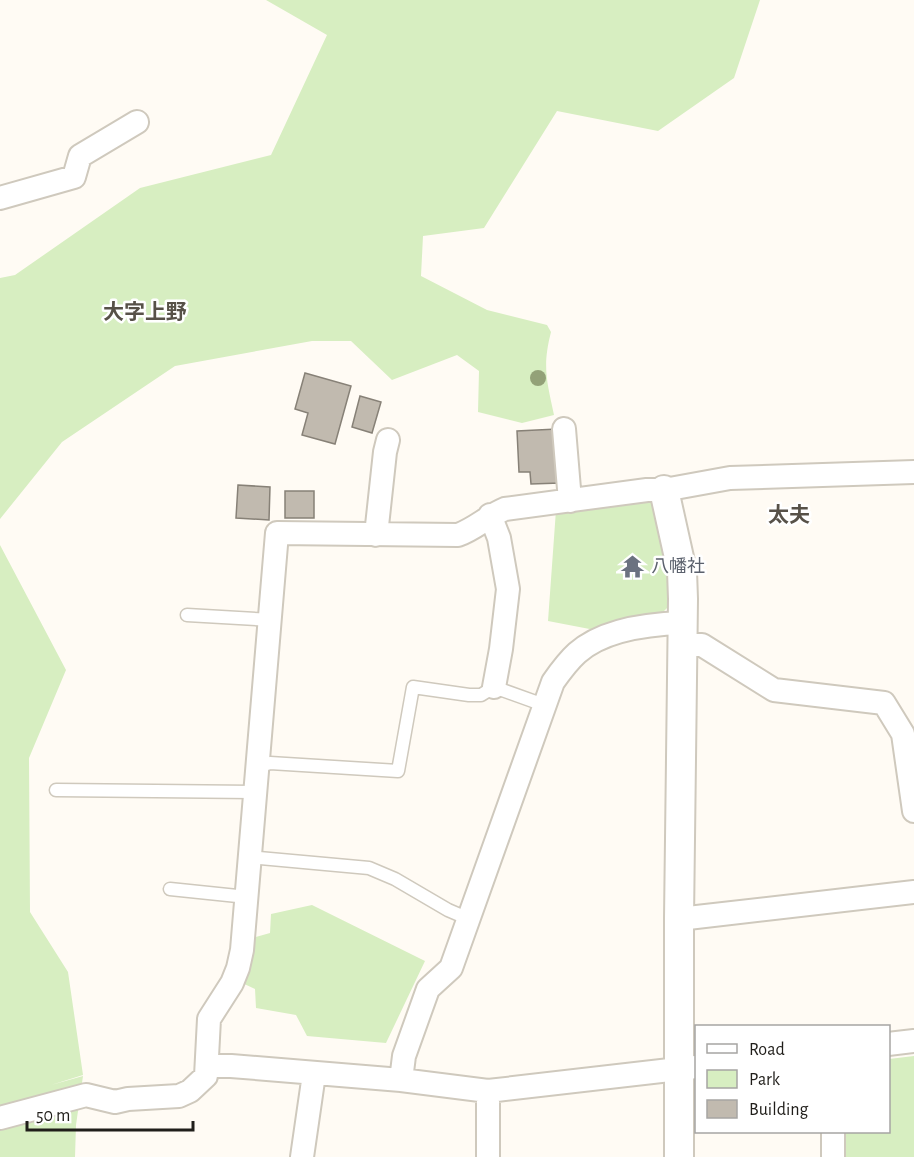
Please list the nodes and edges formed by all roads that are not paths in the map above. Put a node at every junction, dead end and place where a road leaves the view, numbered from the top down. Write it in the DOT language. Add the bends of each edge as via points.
graph roads {
  1 [pos="137,122"];
  2 [pos="0,198"];
  3 [pos="564,429"];
  4 [pos="388,440"];
  5 [pos="914,472"];
  6 [pos="664,490"];
  7 [pos="570,501"];
  8 [pos="490,515"];
  9 [pos="376,535"];
  10 [pos="187,615"];
  11 [pos="271,620"];
  12 [pos="683,634"];
  13 [pos="494,687"];
  14 [pos="544,705"];
  15 [pos="909,741"];
  16 [pos="257,767"];
  17 [pos="56,789"];
  18 [pos="254,792"];
  19 [pos="914,811"];
  20 [pos="248,857"];
  21 [pos="170,889"];
  22 [pos="914,892"];
  23 [pos="247,897"];
  24 [pos="469,919"];
  25 [pos="679,919"];
  26 [pos="914,1041"];
  27 [pos="890,1044"];
  28 [pos="207,1066"];
  29 [pos="688,1068"];
  30 [pos="314,1074"];
  31 [pos="401,1080"];
  32 [pos="488,1091"];
  33 [pos="0,1118"];
  34 [pos="833,1133"];
  35 [pos="302,1157"];
  36 [pos="488,1157"];
  37 [pos="679,1157"];
  38 [pos="832,1157"];
  1 -- 2 [label="street" via="80,156 74,177"];
  3 -- 7 [label="street"];
  4 -- 9 [label="street"];
  5 -- 6 [label="street" via="730,478"];
  6 -- 7 [label="street"];
  6 -- 12 [label="street" via="682,571"];
  7 -- 8 [label="street" via="505,509"];
  8 -- 9 [label="street" via="458,535"];
  8 -- 13 [label="street" via="499,538 508,589"];
  9 -- 11 [label="street" via="277,533"];
  10 -- 11 [label="lane"];
  11 -- 16 [label="street"];
  12 -- 14 [label="street" via="657,624 586,646 553,682"];
  12 -- 15 [label="street" via="774,690 885,703"];
  12 -- 25 [label="street"];
  13 -- 14 [label="lane"];
  13 -- 16 [label="lane" via="481,695 413,687 398,771 270,763"];
  14 -- 24 [label="street"];
  15 -- 19 [label="street"];
  16 -- 18 [label="street"];
  17 -- 18 [label="lane"];
  18 -- 20 [label="street"];
  20 -- 23 [label="street"];
  20 -- 24 [label="lane" via="369,868"];
  21 -- 23 [label="lane"];
  22 -- 25 [label="street"];
  23 -- 28 [label="street" via="238,968 209,1020"];
  24 -- 31 [label="street" via="451,968 428,989 404,1056"];
  25 -- 29 [label="street"];
  26 -- 27 [label="street"];
  28 -- 30 [label="street"];
  28 -- 33 [label="street" via="199,1085 179,1096 115,1102 86,1095"];
  29 -- 32 [label="street"];
  29 -- 37 [label="street"];
  30 -- 31 [label="street"];
  30 -- 35 [label="street"];
  31 -- 32 [label="street"];
  32 -- 36 [label="street"];
  34 -- 38 [label="street"];
}
